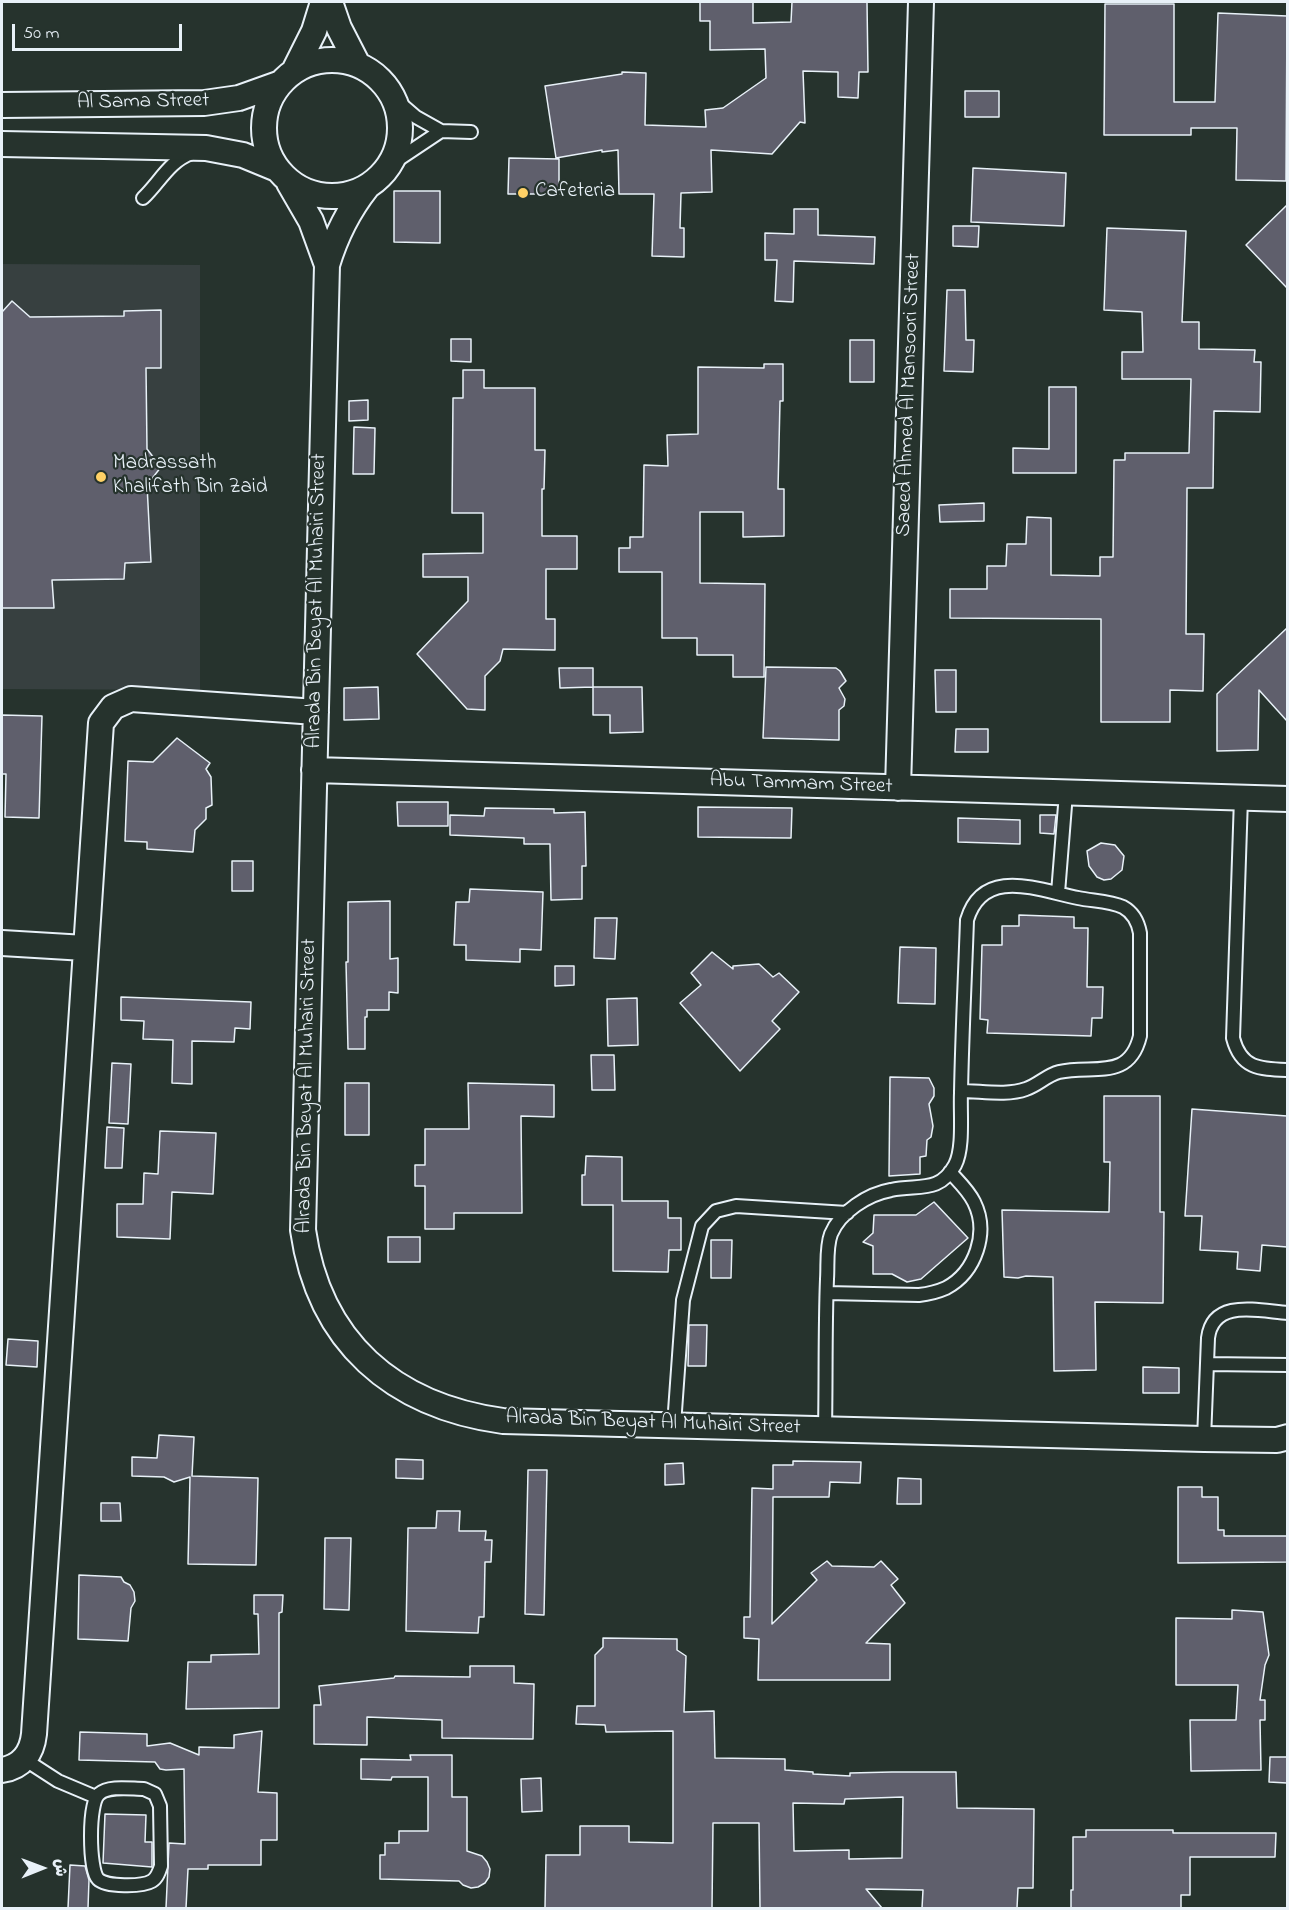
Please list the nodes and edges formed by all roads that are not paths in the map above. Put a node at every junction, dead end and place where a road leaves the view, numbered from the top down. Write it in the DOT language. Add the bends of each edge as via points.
graph roads {
  1 [pos="323,2"];
  2 [pos="330,2"];
  3 [pos="921,2"];
  4 [pos="358,65"];
  5 [pos="287,77"];
  6 [pos="394,98"];
  7 [pos="2,105"];
  8 [pos="441,131"];
  9 [pos="471,132"];
  10 [pos="2,144"];
  11 [pos="206,148"];
  12 [pos="390,165"];
  13 [pos="283,175"];
  14 [pos="367,187"];
  15 [pos="143,198"];
  16 [pos="327,264"];
  17 [pos="316,712"];
  18 [pos="314,770"];
  19 [pos="898,788"];
  20 [pos="1065,793"];
  21 [pos="1241,798"];
  22 [pos="1287,799"];
  23 [pos="1058,893"];
  24 [pos="2,943"];
  25 [pos="85,948"];
  26 [pos="1287,1070"];
  27 [pos="961,1091"];
  28 [pos="950,1173"];
  29 [pos="847,1213"];
  30 [pos="827,1293"];
  31 [pos="1287,1313"];
  32 [pos="1207,1365"];
  33 [pos="1287,1365"];
  34 [pos="674,1425"];
  35 [pos="825,1429"];
  36 [pos="1204,1439"];
  37 [pos="1284,1440"];
  38 [pos="24,1759"];
  39 [pos="2,1770"];
  40 [pos="96,1797"];
  1 -- 5 [label="street" via="314,32"];
  2 -- 4 [label="street"];
  3 -- 19 [label="street, Saeed Ahmed Al Mansoori Street"];
  4 -- 5 [label="street" via="325,60"];
  4 -- 6 [label="street" via="372,73"];
  5 -- 7 [label="street, Al Sama Street" via="239,98 204,103"];
  5 -- 13 [label="street" via="269,102 264,125 269,156"];
  6 -- 8 [label="lane"];
  6 -- 12 [label="street" via="400,131"];
  8 -- 9 [label="lane"];
  8 -- 12 [label="lane"];
  10 -- 11 [label="street, Al Sama Street"];
  11 -- 13 [label="street, Al Sama Street" via="243,155"];
  11 -- 15 [label="lane" via="176,161"];
  12 -- 14 [label="street"];
  13 -- 14 [label="street" via="319,196 352,194"];
  13 -- 16 [label="street, Alrada Bin Beyat Al Muhairi Street" via="311,221"];
  14 -- 16 [label="street, Alrada Bin Beyat Al Muhairi Street" via="342,223"];
  16 -- 17 [label="street, Alrada Bin Beyat Al Muhairi Street"];
  17 -- 18 [label="street, Alrada Bin Beyat Al Muhairi Street"];
  17 -- 25 [label="street" via="130,699 113,707 99,733"];
  18 -- 19 [label="street, Abu Tammam Street"];
  18 -- 34 [label="street, Alrada Bin Beyat Al Muhairi Street" via="303,1230 307,1257 326,1308 352,1345 378,1371 424,1401 449,1411 503,1421"];
  19 -- 20 [label="street, Abu Tammam Street"];
  20 -- 21 [label="street, Abu Tammam Street"];
  20 -- 23 [label="lane"];
  21 -- 22 [label="street, Abu Tammam Street"];
  21 -- 26 [label="lane" via="1233,1038 1250,1065"];
  23 -- 27 [label="lane" via="1001,886 983,893 970,910"];
  23 -- 27 [label="lane" via="1123,907 1138,924 1140,1036 1135,1050 1130,1058 1114,1067 1057,1072 1015,1092"];
  24 -- 25 [label="street"];
  25 -- 38 [label="street" via="34,1734"];
  27 -- 28 [label="lane" via="959,1150"];
  28 -- 29 [label="lane" via="928,1187 878,1193"];
  28 -- 30 [label="lane" via="975,1203 981,1230 975,1257 958,1280 919,1295"];
  29 -- 30 [label="lane" via="830,1236"];
  29 -- 34 [label="lane" via="736,1206 717,1210 702,1226 683,1300"];
  30 -- 35 [label="lane"];
  31 -- 32 [label="lane" via="1223,1313 1209,1330"];
  32 -- 33 [label="lane"];
  32 -- 36 [label="lane"];
  34 -- 35 [label="street, Alrada Bin Beyat Al Muhairi Street"];
  35 -- 36 [label="street, Alrada Bin Beyat Al Muhairi Street"];
  36 -- 37 [label="street, Alrada Bin Beyat Al Muhairi Street"];
  38 -- 39 [label="street"];
  38 -- 40 [label="lane" via="58,1781"];
  40 -- 40 [label="lane" via="92,1810 92,1867 97,1878 109,1885 145,1885 155,1878 161,1866 159,1799 144,1789 106,1790"];
}
